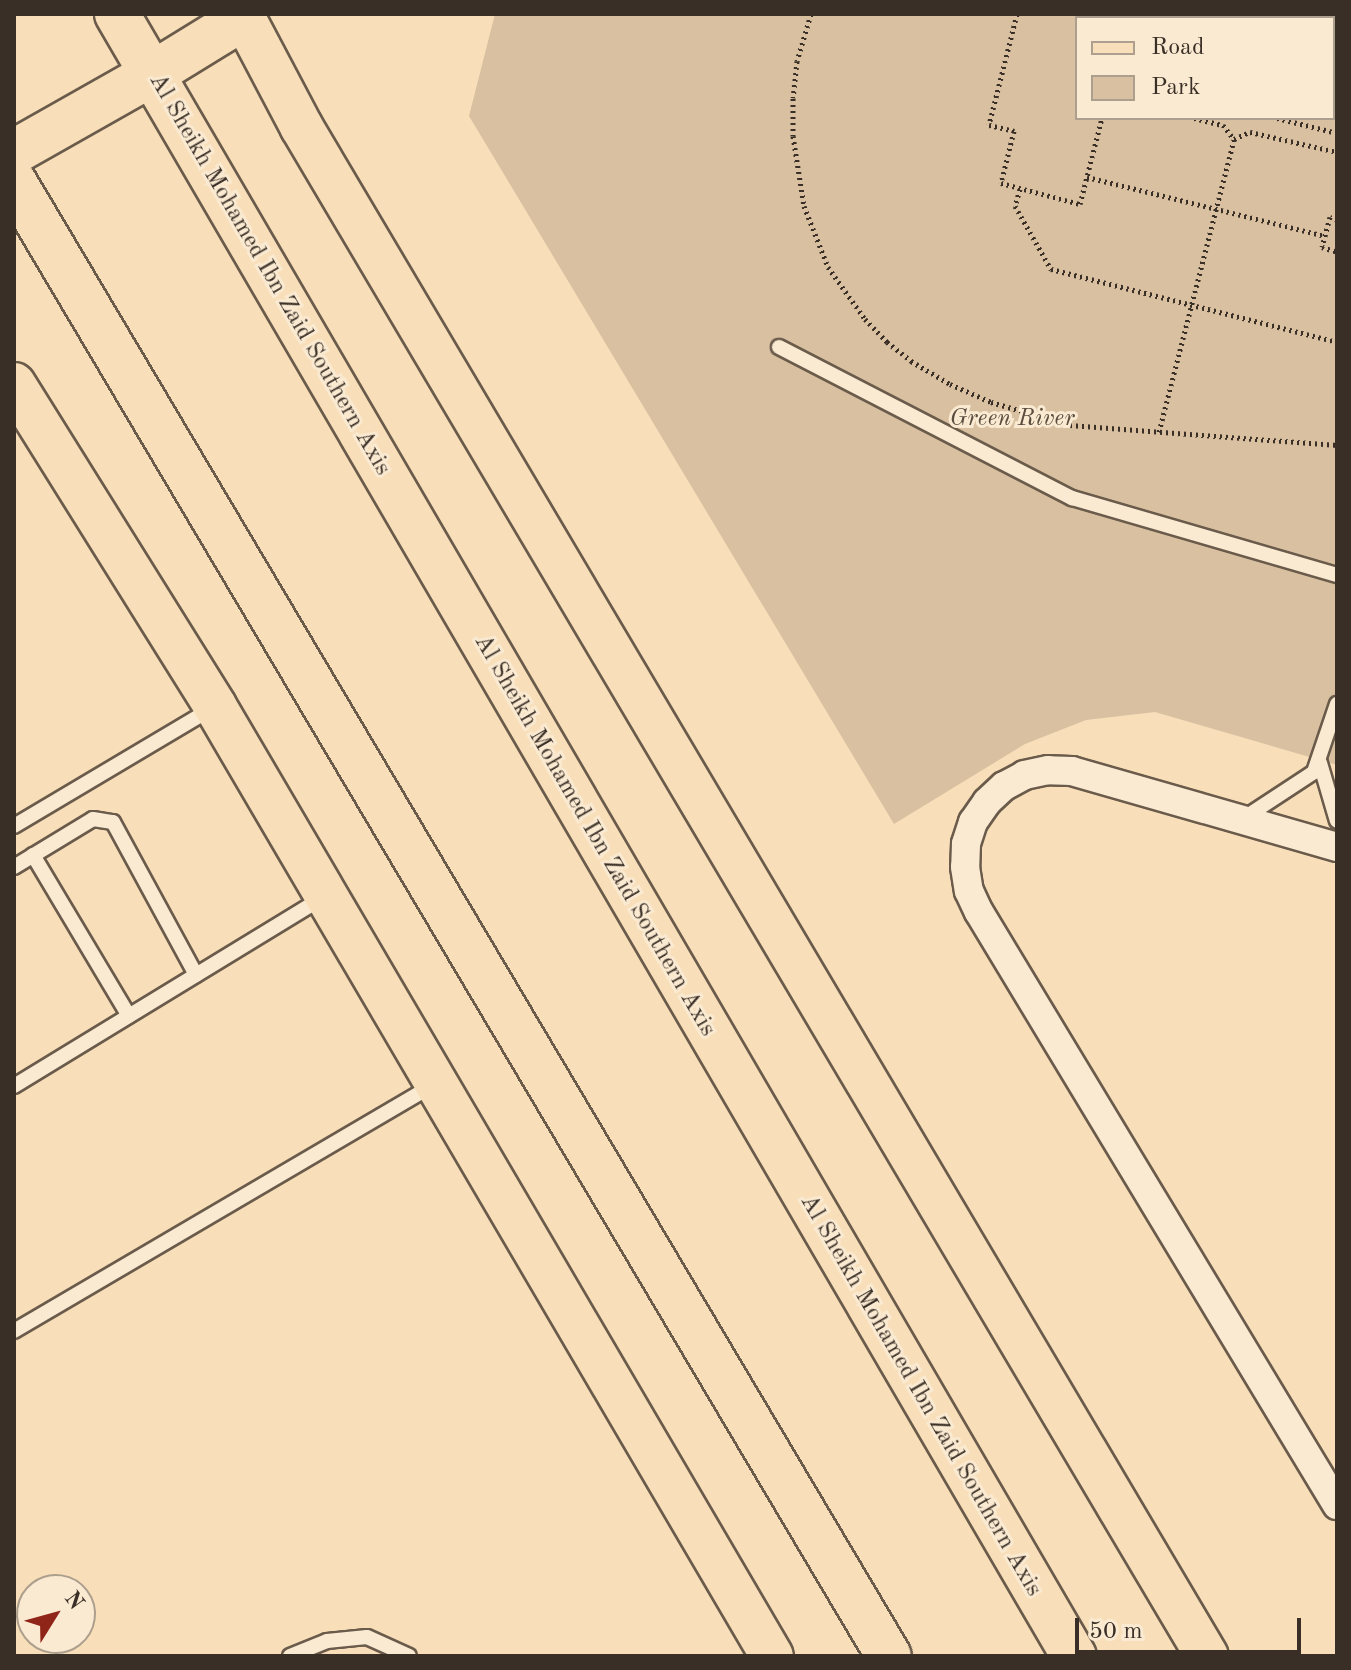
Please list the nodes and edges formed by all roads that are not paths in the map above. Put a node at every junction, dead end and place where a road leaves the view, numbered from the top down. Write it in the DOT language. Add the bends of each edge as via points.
graph roads {
  1 [pos="117,14"];
  2 [pos="243,16"];
  3 [pos="152,74"];
  4 [pos="14,152"];
  5 [pos="14,182"];
  6 [pos="779,347"];
  7 [pos="14,384"];
  8 [pos="1337,575"];
  9 [pos="1337,704"];
  10 [pos="215,706"];
  11 [pos="1320,763"];
  12 [pos="1241,820"];
  13 [pos="1337,821"];
  14 [pos="14,826"];
  15 [pos="1337,847"];
  16 [pos="33,855"];
  17 [pos="14,867"];
  18 [pos="326,896"];
  19 [pos="196,975"];
  20 [pos="129,1016"];
  21 [pos="435,1084"];
  22 [pos="14,1086"];
  23 [pos="14,1331"];
  24 [pos="1337,1505"];
  25 [pos="290,1656"];
  26 [pos="409,1656"];
  27 [pos="772,1656"];
  28 [pos="889,1656"];
  29 [pos="1074,1656"];
  30 [pos="1207,1656"];
  1 -- 3 [label="highway, Al Sheikh Mohamed Ibn Zaid Southern Axis"];
  2 -- 3 [label="highway"];
  2 -- 30 [label="main road" via="309,140"];
  3 -- 4 [label="highway"];
  3 -- 29 [label="highway, Al Sheikh Mohamed Ibn Zaid Southern Axis"];
  5 -- 28 [label="highway"];
  6 -- 8 [label="lane" via="1072,498"];
  7 -- 10 [label="main road"];
  9 -- 11 [label="lane"];
  10 -- 14 [label="lane"];
  10 -- 18 [label="main road"];
  11 -- 12 [label="lane" via="1298,784"];
  11 -- 13 [label="lane"];
  12 -- 15 [label="street"];
  12 -- 24 [label="street" via="1072,771 1048,770 1004,786 987,802 973,822 965,867 979,912"];
  16 -- 17 [label="lane"];
  16 -- 19 [label="lane" via="93,819 113,822"];
  16 -- 20 [label="lane"];
  18 -- 19 [label="lane"];
  18 -- 21 [label="main road"];
  19 -- 20 [label="lane"];
  20 -- 22 [label="lane"];
  21 -- 23 [label="lane"];
  21 -- 27 [label="main road"];
  25 -- 26 [label="lane" via="327,1641 367,1637"];
}
